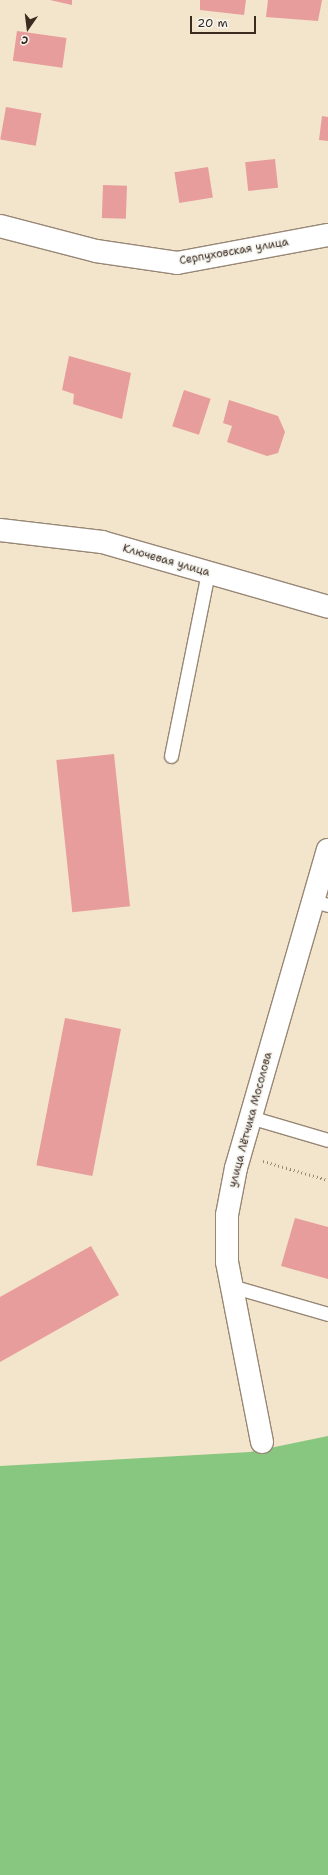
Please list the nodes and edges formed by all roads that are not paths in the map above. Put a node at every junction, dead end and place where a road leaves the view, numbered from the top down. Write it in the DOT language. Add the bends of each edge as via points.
graph roads {
  1 [pos="0,226"];
  2 [pos="328,235"];
  3 [pos="0,530"];
  4 [pos="208,572"];
  5 [pos="328,607"];
  6 [pos="170,756"];
  7 [pos="328,850"];
  8 [pos="321,903"];
  9 [pos="250,1117"];
  10 [pos="328,1140"];
  11 [pos="231,1286"];
  12 [pos="328,1314"];
  13 [pos="262,1442"];
  1 -- 2 [label="street, Серпуховская улица" via="96,251 177,263"];
  3 -- 4 [label="street, Ключевая улица" via="102,542"];
  4 -- 5 [label="street, Ключевая улица"];
  4 -- 6 [label="lane"];
  7 -- 8 [label="street, улица Лётчика Мосолова"];
  8 -- 9 [label="street, улица Лётчика Мосолова"];
  9 -- 10 [label="lane"];
  9 -- 11 [label="street, улица Лётчика Мосолова" via="227,1215 227,1262"];
  11 -- 12 [label="lane"];
  11 -- 13 [label="street, улица Лётчика Мосолова"];
}
